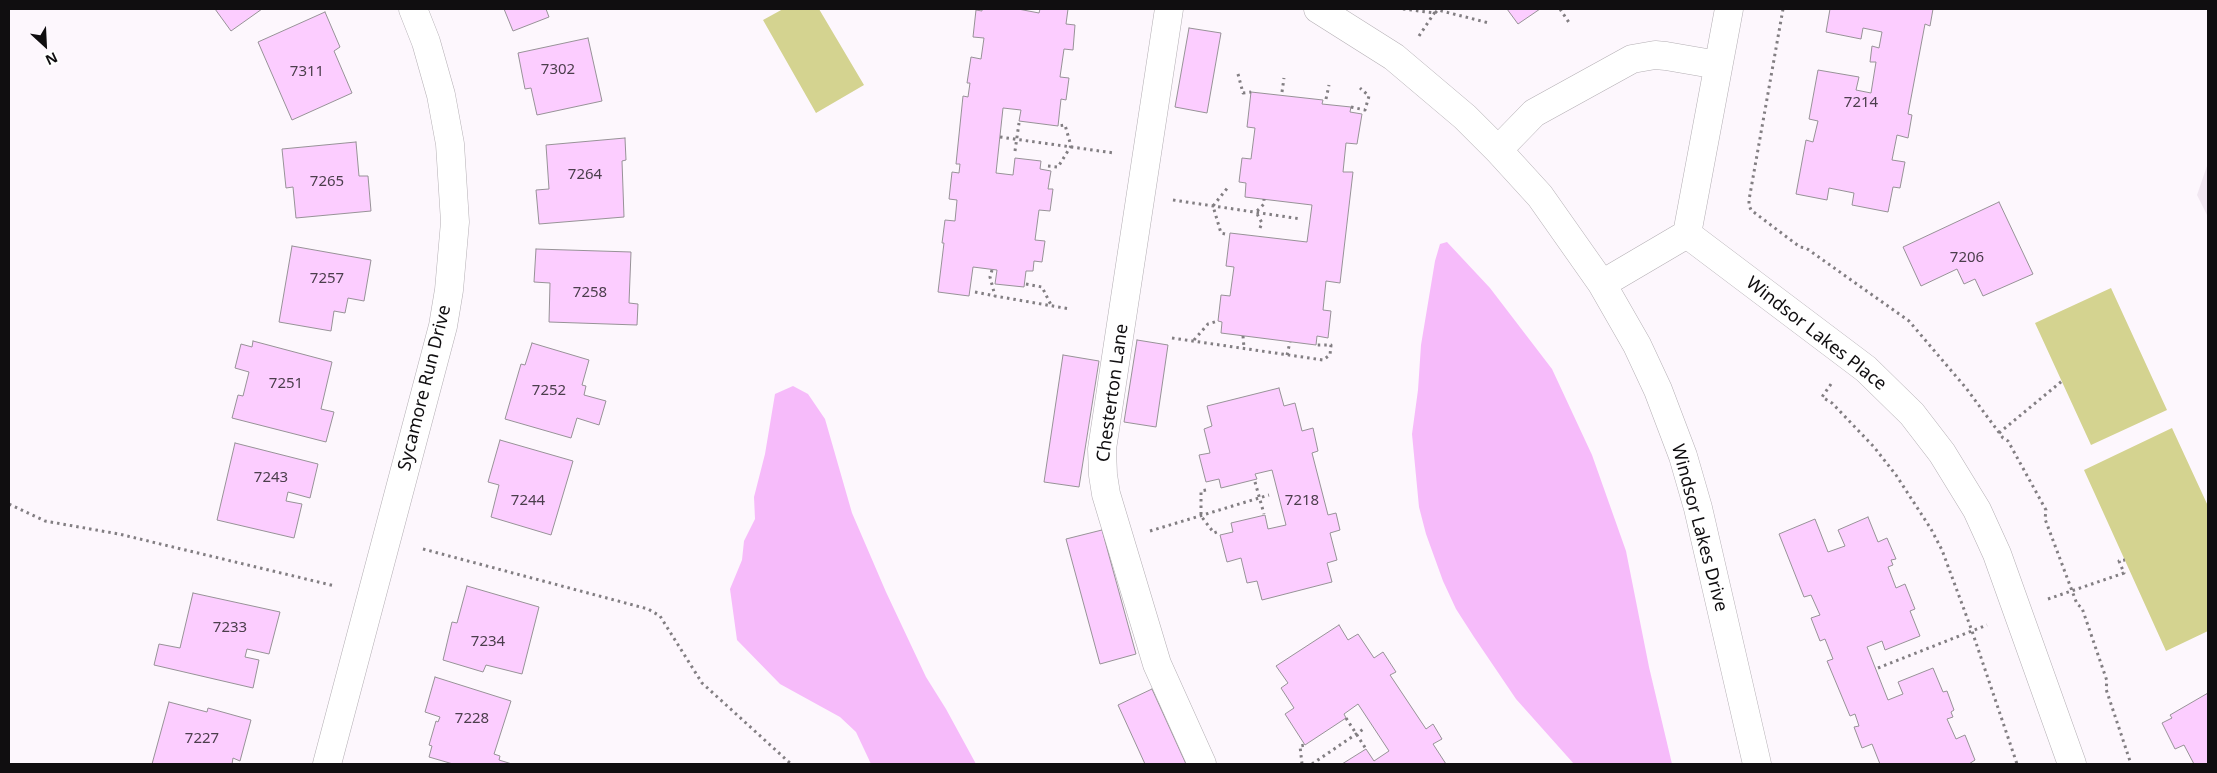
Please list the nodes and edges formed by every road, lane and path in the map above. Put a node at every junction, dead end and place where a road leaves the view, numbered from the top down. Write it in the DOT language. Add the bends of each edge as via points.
graph roads {
  1 [pos="413,9"];
  2 [pos="1169,9"];
  3 [pos="1318,9"];
  4 [pos="1402,9"];
  5 [pos="1560,9"];
  6 [pos="1729,9"];
  7 [pos="1783,9"];
  8 [pos="1489,23"];
  9 [pos="1570,24"];
  10 [pos="1718,65"];
  11 [pos="1238,74"];
  12 [pos="1284,78"];
  13 [pos="1329,84"];
  14 [pos="1360,88"];
  15 [pos="1251,92"];
  16 [pos="1282,92"];
  17 [pos="1326,99"];
  18 [pos="1350,107"];
  19 [pos="1019,123"];
  20 [pos="1058,126"];
  21 [pos="1000,137"];
  22 [pos="1017,138"];
  23 [pos="1070,146"];
  24 [pos="1498,150"];
  25 [pos="1015,151"];
  26 [pos="1147,157"];
  27 [pos="1048,166"];
  28 [pos="1229,186"];
  29 [pos="1142,195"];
  30 [pos="1264,199"];
  31 [pos="1214,206"];
  32 [pos="1256,212"];
  33 [pos="1300,219"];
  34 [pos="1260,228"];
  35 [pos="1224,234"];
  36 [pos="1687,234"];
  37 [pos="992,270"];
  38 [pos="1026,284"];
  39 [pos="1602,284"];
  40 [pos="975,292"];
  41 [pos="995,296"];
  42 [pos="1052,306"];
  43 [pos="1070,309"];
  44 [pos="1218,321"];
  45 [pos="1243,336"];
  46 [pos="1172,338"];
  47 [pos="1194,341"];
  48 [pos="1290,342"];
  49 [pos="1316,345"];
  50 [pos="1244,348"];
  51 [pos="1287,355"];
  52 [pos="1851,357"];
  53 [pos="2062,381"];
  54 [pos="1999,433"];
  55 [pos="1255,482"];
  56 [pos="1206,490"];
  57 [pos="1269,496"];
  58 [pos="1259,499"];
  59 [pos="9,504"];
  60 [pos="1264,514"];
  61 [pos="1201,516"];
  62 [pos="1219,531"];
  63 [pos="1120,539"];
  64 [pos="423,549"];
  65 [pos="2125,560"];
  66 [pos="335,586"];
  67 [pos="2072,590"];
  68 [pos="2017,612"];
  69 [pos="1972,631"];
  70 [pos="1878,668"];
  71 [pos="1346,718"];
  72 [pos="1365,728"];
  73 [pos="1356,733"];
  74 [pos="1305,745"];
  75 [pos="1366,749"];
  76 [pos="326,764"];
  77 [pos="791,764"];
  78 [pos="1202,764"];
  79 [pos="1302,764"];
  80 [pos="1312,764"];
  81 [pos="1756,764"];
  82 [pos="2017,764"];
  83 [pos="2072,764"];
  84 [pos="2131,764"];
  1 -- 76 [label="street, Sycamore Run Drive" via="441,95 450,144 455,222 449,290 443,326"];
  2 -- 26 [label="street, Chesterton Lane"];
  3 -- 24 [label="street, Windsor Lakes Drive" via="1403,64"];
  4 -- 8 [label="path" via="1435,13 1438,10"];
  5 -- 9 [label="path"];
  6 -- 10 [label="street"];
  7 -- 54 [label="path" via="1749,200 1751,210 1909,321"];
  10 -- 24 [label="street" via="1655,55 1632,59 1534,112"];
  10 -- 36 [label="street"];
  11 -- 15 [label="path" via="1243,93"];
  12 -- 16 [label="path"];
  13 -- 17 [label="path"];
  14 -- 18 [label="path" via="1369,96 1366,110"];
  19 -- 22 [label="path"];
  20 -- 23 [label="path" via="1065,125"];
  21 -- 22 [label="path"];
  22 -- 23 [label="path"];
  22 -- 25 [label="path"];
  23 -- 26 [label="path"];
  23 -- 27 [label="path" via="1058,168"];
  24 -- 39 [label="street, Windsor Lakes Drive" via="1540,196"];
  26 -- 29 [label="street, Chesterton Lane"];
  28 -- 31 [label="path"];
  29 -- 31 [label="path"];
  29 -- 63 [label="street, Chesterton Lane" via="1102,449 1106,494"];
  30 -- 32 [label="path" via="1264,204"];
  31 -- 32 [label="path"];
  31 -- 35 [label="path"];
  32 -- 33 [label="path"];
  32 -- 34 [label="path" via="1262,223"];
  36 -- 39 [label="street"];
  36 -- 52 [label="street, Windsor Lakes Place"];
  37 -- 41 [label="path" via="990,277"];
  38 -- 42 [label="path" via="1042,287"];
  39 -- 81 [label="street, Windsor Lakes Drive" via="1658,390 1683,456 1698,508"];
  40 -- 41 [label="path"];
  41 -- 42 [label="path"];
  42 -- 43 [label="path"];
  44 -- 47 [label="path" via="1208,324"];
  45 -- 50 [label="path"];
  46 -- 47 [label="path"];
  47 -- 50 [label="path"];
  48 -- 51 [label="path"];
  49 -- 51 [label="path" via="1331,345 1330,356 1323,360"];
  50 -- 51 [label="path"];
  52 -- 68 [label="street, Windsor Lakes Place" via="1898,399 1942,453 1987,531"];
  52 -- 69 [label="path" via="1822,397 1832,403 1868,441 1915,502 1942,550"];
  53 -- 54 [label="path"];
  54 -- 67 [label="path" via="2008,441 2046,510 2045,519"];
  55 -- 58 [label="path"];
  56 -- 61 [label="path" via="1201,491"];
  57 -- 58 [label="path"];
  58 -- 60 [label="path"];
  58 -- 61 [label="path"];
  59 -- 66 [label="path" via="45,521 119,534"];
  61 -- 62 [label="path" via="1214,533"];
  61 -- 63 [label="path"];
  63 -- 78 [label="street, Chesterton Lane" via="1157,664"];
  64 -- 77 [label="path" via="648,609 660,616 702,684"];
  65 -- 67 [label="path" via="2119,561 2124,573"];
  67 -- 68 [label="path"];
  67 -- 84 [label="path" via="2082,608 2107,681 2106,689"];
  68 -- 69 [label="path"];
  68 -- 83 [label="street, Windsor Lakes Place"];
  69 -- 70 [label="path"];
  69 -- 82 [label="path"];
  71 -- 73 [label="path"];
  72 -- 73 [label="path"];
  73 -- 75 [label="path"];
  73 -- 80 [label="path"];
  74 -- 79 [label="path" via="1300,746"];
}
